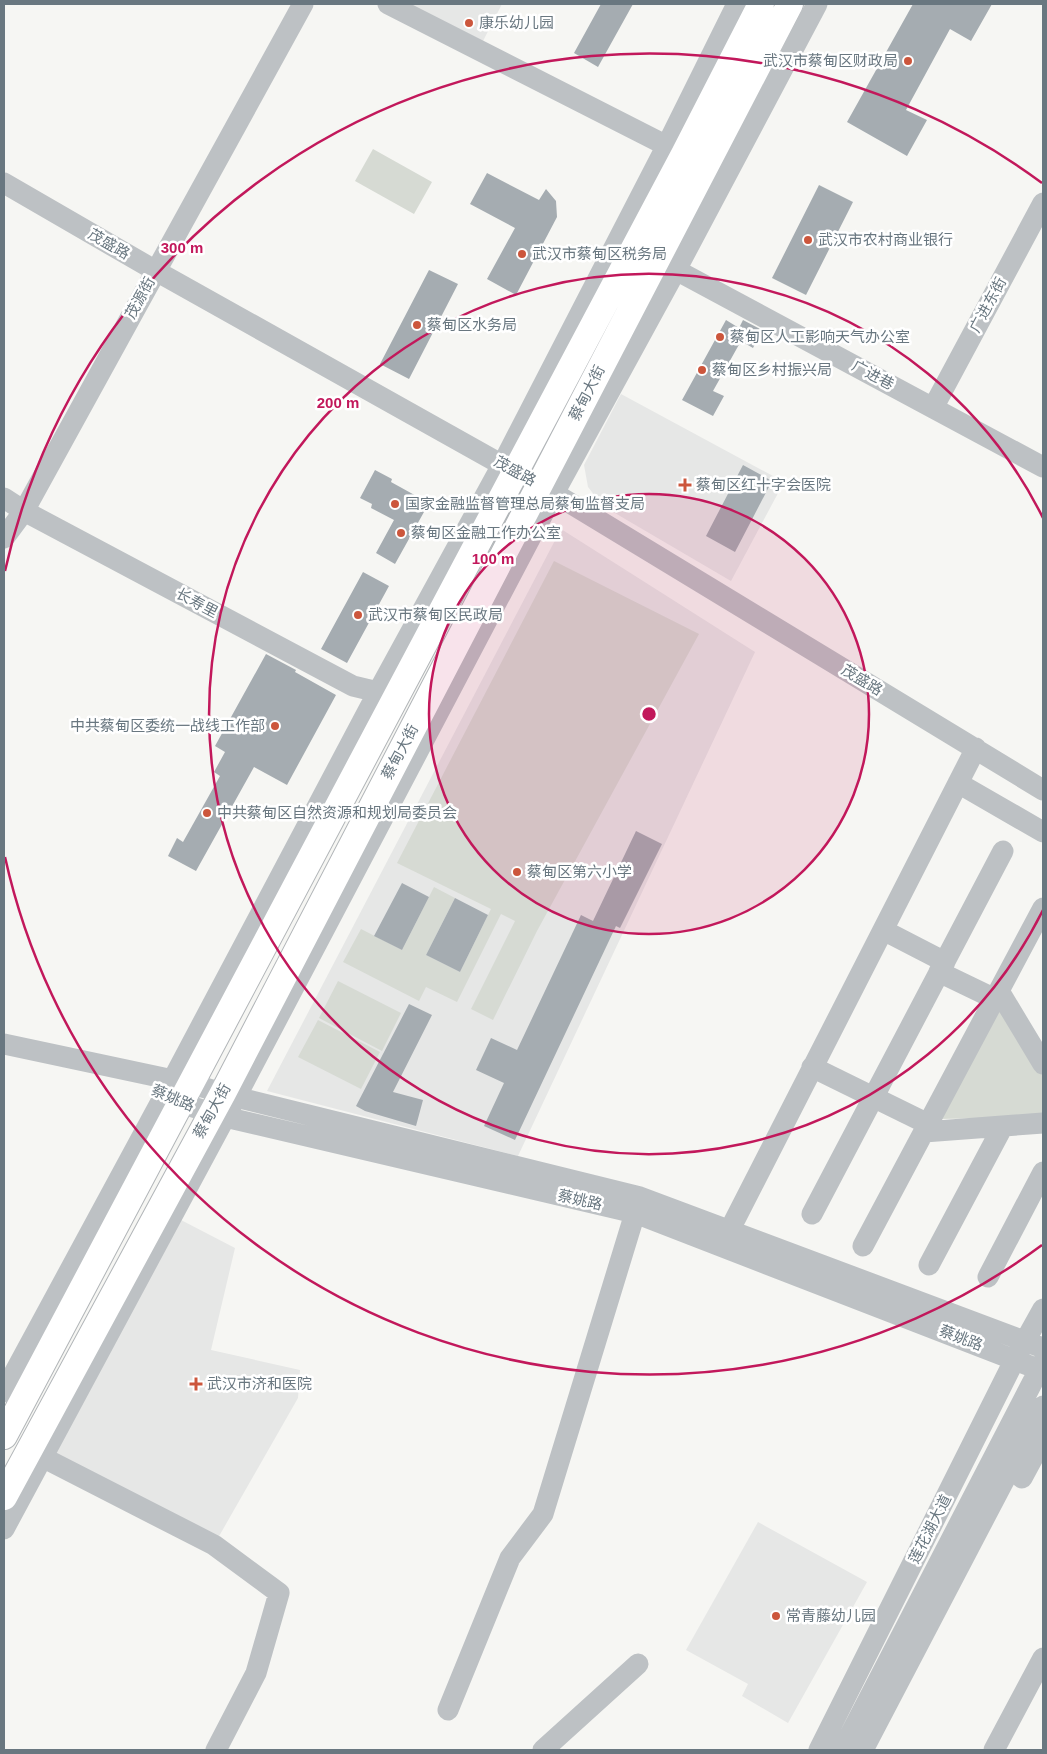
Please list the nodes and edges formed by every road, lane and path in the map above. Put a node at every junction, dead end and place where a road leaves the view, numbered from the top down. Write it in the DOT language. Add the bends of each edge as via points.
graph roads {
  1 [pos="303,4"];
  2 [pos="388,4"];
  3 [pos="737,4"];
  4 [pos="761,4"];
  5 [pos="790,4"];
  6 [pos="817,4"];
  7 [pos="675,150"];
  8 [pos="4,183"];
  9 [pos="1043,203"];
  10 [pos="156,270"];
  11 [pos="676,270"];
  12 [pos="933,408"];
  13 [pos="1043,467"];
  14 [pos="509,468"];
  15 [pos="547,489"];
  16 [pos="4,498"];
  17 [pos="24,511"];
  18 [pos="4,538"];
  19 [pos="386,696"];
  20 [pos="976,748"];
  21 [pos="958,783"];
  22 [pos="1043,787"];
  23 [pos="1043,832"];
  24 [pos="1004,851"];
  25 [pos="1043,908"];
  26 [pos="882,930"];
  27 [pos="942,967"];
  28 [pos="997,995"];
  29 [pos="4,1044"];
  30 [pos="1042,1057"];
  31 [pos="812,1067"];
  32 [pos="177,1091"];
  33 [pos="873,1098"];
  34 [pos="224,1105"];
  35 [pos="1043,1123"];
  36 [pos="1003,1126"];
  37 [pos="926,1128"];
  38 [pos="1043,1172"];
  39 [pos="637,1205"];
  40 [pos="812,1214"];
  41 [pos="725,1238"];
  42 [pos="863,1246"];
  43 [pos="929,1265"];
  44 [pos="988,1277"];
  45 [pos="1043,1309"];
  46 [pos="1028,1350"];
  47 [pos="1042,1367"];
  48 [pos="4,1392"];
  49 [pos="1043,1406"];
  50 [pos="4,1436"];
  51 [pos="1043,1439"];
  52 [pos="42,1457"];
  53 [pos="4,1497"];
  54 [pos="4,1529"];
  55 [pos="1043,1658"];
  56 [pos="638,1664"];
  57 [pos="448,1710"];
  58 [pos="875,1748"];
  59 [pos="216,1750"];
  60 [pos="543,1750"];
  61 [pos="819,1750"];
  62 [pos="840,1750"];
  63 [pos="994,1750"];
  1 -- 10 [label="street, 茂源街"];
  2 -- 7 [label="street"];
  3 -- 7 [label="street"];
  4 -- 7 [label="main road, 蔡甸大街"];
  5 -- 15 [label="main road, 蔡甸大街"];
  6 -- 11 [label="street"];
  7 -- 14 [label="main road, 蔡甸大街"];
  8 -- 10 [label="street, 茂盛路"];
  9 -- 12 [label="street, 广进东街"];
  10 -- 14 [label="street, 茂盛路"];
  10 -- 17 [label="street, 茂源街"];
  11 -- 12 [label="street, 广进巷"];
  11 -- 15 [label="street"];
  12 -- 13 [label="street, 广进巷"];
  14 -- 15 [label="street, 茂盛路"];
  14 -- 19 [label="main road, 蔡甸大街"];
  15 -- 20 [label="street, 茂盛路"];
  15 -- 34 [label="main road, 蔡甸大街"];
  16 -- 17 [label="street, 长寿里"];
  17 -- 18 [label="street, 茂源街"];
  17 -- 19 [label="street, 长寿里" via="353,686"];
  19 -- 32 [label="main road, 蔡甸大街"];
  20 -- 21 [label="street"];
  20 -- 22 [label="street, 茂盛路"];
  21 -- 23 [label="street"];
  21 -- 26 [label="street"];
  24 -- 27 [label="street"];
  25 -- 28 [label="street"];
  26 -- 27 [label="street"];
  26 -- 31 [label="street"];
  27 -- 28 [label="street"];
  27 -- 33 [label="street"];
  28 -- 30 [label="street"];
  28 -- 37 [label="street"];
  29 -- 32 [label="street, 蔡姚路" via="106,1067"];
  31 -- 33 [label="street"];
  31 -- 41 [label="street"];
  32 -- 34 [label="street, 蔡姚路"];
  32 -- 48 [label="street"];
  32 -- 50 [label="main road, 蔡甸大街"];
  33 -- 37 [label="street"];
  33 -- 40 [label="street"];
  34 -- 39 [label="street, 蔡姚路"];
  34 -- 52 [label="street"];
  34 -- 53 [label="main road, 蔡甸大街"];
  35 -- 36 [label="street"];
  36 -- 37 [label="street"];
  36 -- 43 [label="street"];
  37 -- 42 [label="street"];
  38 -- 44 [label="street"];
  39 -- 41 [label="street, 蔡姚路"];
  39 -- 57 [label="street" via="543,1514 510,1558"];
  41 -- 46 [label="street, 蔡姚路"];
  45 -- 46 [label="street, 莲花湖大道"];
  46 -- 47 [label="street, 蔡姚路"];
  46 -- 61 [label="street, 莲花湖大道"];
  47 -- 62 [label="street, 莲花湖大道"];
  49 -- 58 [label="street"];
  51 -- 58 [label="street"];
  52 -- 54 [label="street"];
  52 -- 59 [label="street" via="214,1545 278,1593 256,1673"];
  55 -- 63 [label="street"];
  56 -- 60 [label="street"];
}
